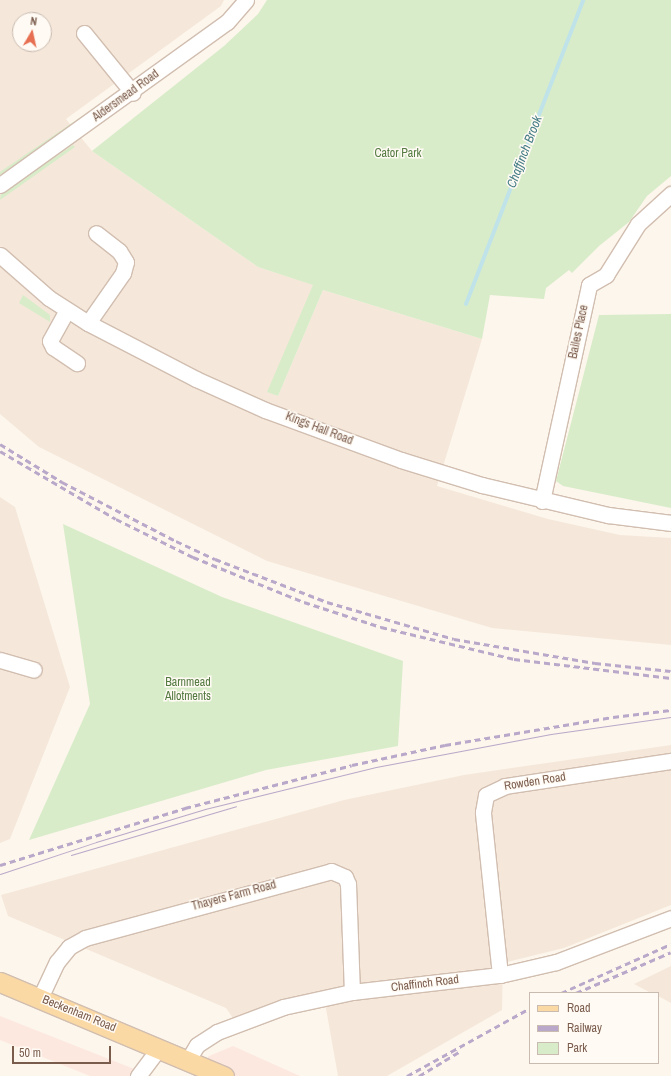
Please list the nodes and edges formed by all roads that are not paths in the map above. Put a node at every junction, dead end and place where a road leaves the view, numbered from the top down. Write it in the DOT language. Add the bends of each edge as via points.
graph roads {
  1 [pos="246,0"];
  2 [pos="84,33"];
  3 [pos="132,93"];
  4 [pos="0,185"];
  5 [pos="671,194"];
  6 [pos="96,233"];
  7 [pos="0,255"];
  8 [pos="67,310"];
  9 [pos="88,323"];
  10 [pos="77,364"];
  11 [pos="542,501"];
  12 [pos="671,523"];
  13 [pos="0,660"];
  14 [pos="34,670"];
  15 [pos="671,761"];
  16 [pos="671,918"];
  17 [pos="500,975"];
  18 [pos="0,982"];
  19 [pos="352,992"];
  20 [pos="40,998"];
  21 [pos="159,1048"];
  22 [pos="188,1060"];
  23 [pos="138,1076"];
  24 [pos="224,1076"];
  1 -- 3 [label="street, Aldersmead Road" via="227,22"];
  2 -- 3 [label="street"];
  3 -- 4 [label="street, Aldersmead Road"];
  5 -- 11 [label="street, Bailes Place" via="638,224 606,275 589,285"];
  6 -- 9 [label="street" via="119,251 126,262 123,273"];
  7 -- 8 [label="street, Kings Hall Road" via="26,279"];
  8 -- 9 [label="street, Kings Hall Road"];
  8 -- 10 [label="street" via="50,341 53,347"];
  9 -- 11 [label="street, Kings Hall Road" via="196,379 265,410 408,463"];
  11 -- 12 [label="street, Kings Hall Road" via="608,515"];
  13 -- 14 [label="street"];
  15 -- 17 [label="street, Rowden Road" via="505,786 486,795 483,812"];
  16 -- 17 [label="street, Chaffinch Road" via="556,962"];
  17 -- 19 [label="street, Chaffinch Road"];
  18 -- 20 [label="main road, Beckenham Road"];
  19 -- 20 [label="street, Thayers Farm Road" via="348,884 345,877 331,870 85,938 69,947 57,962"];
  19 -- 22 [label="street, Chaffinch Road" via="283,1007 245,1021 203,1041"];
  20 -- 21 [label="main road, Beckenham Road"];
  21 -- 22 [label="main road, Beckenham Road"];
  21 -- 23 [label="street"];
  22 -- 24 [label="main road, Beckenham Road"];
}
